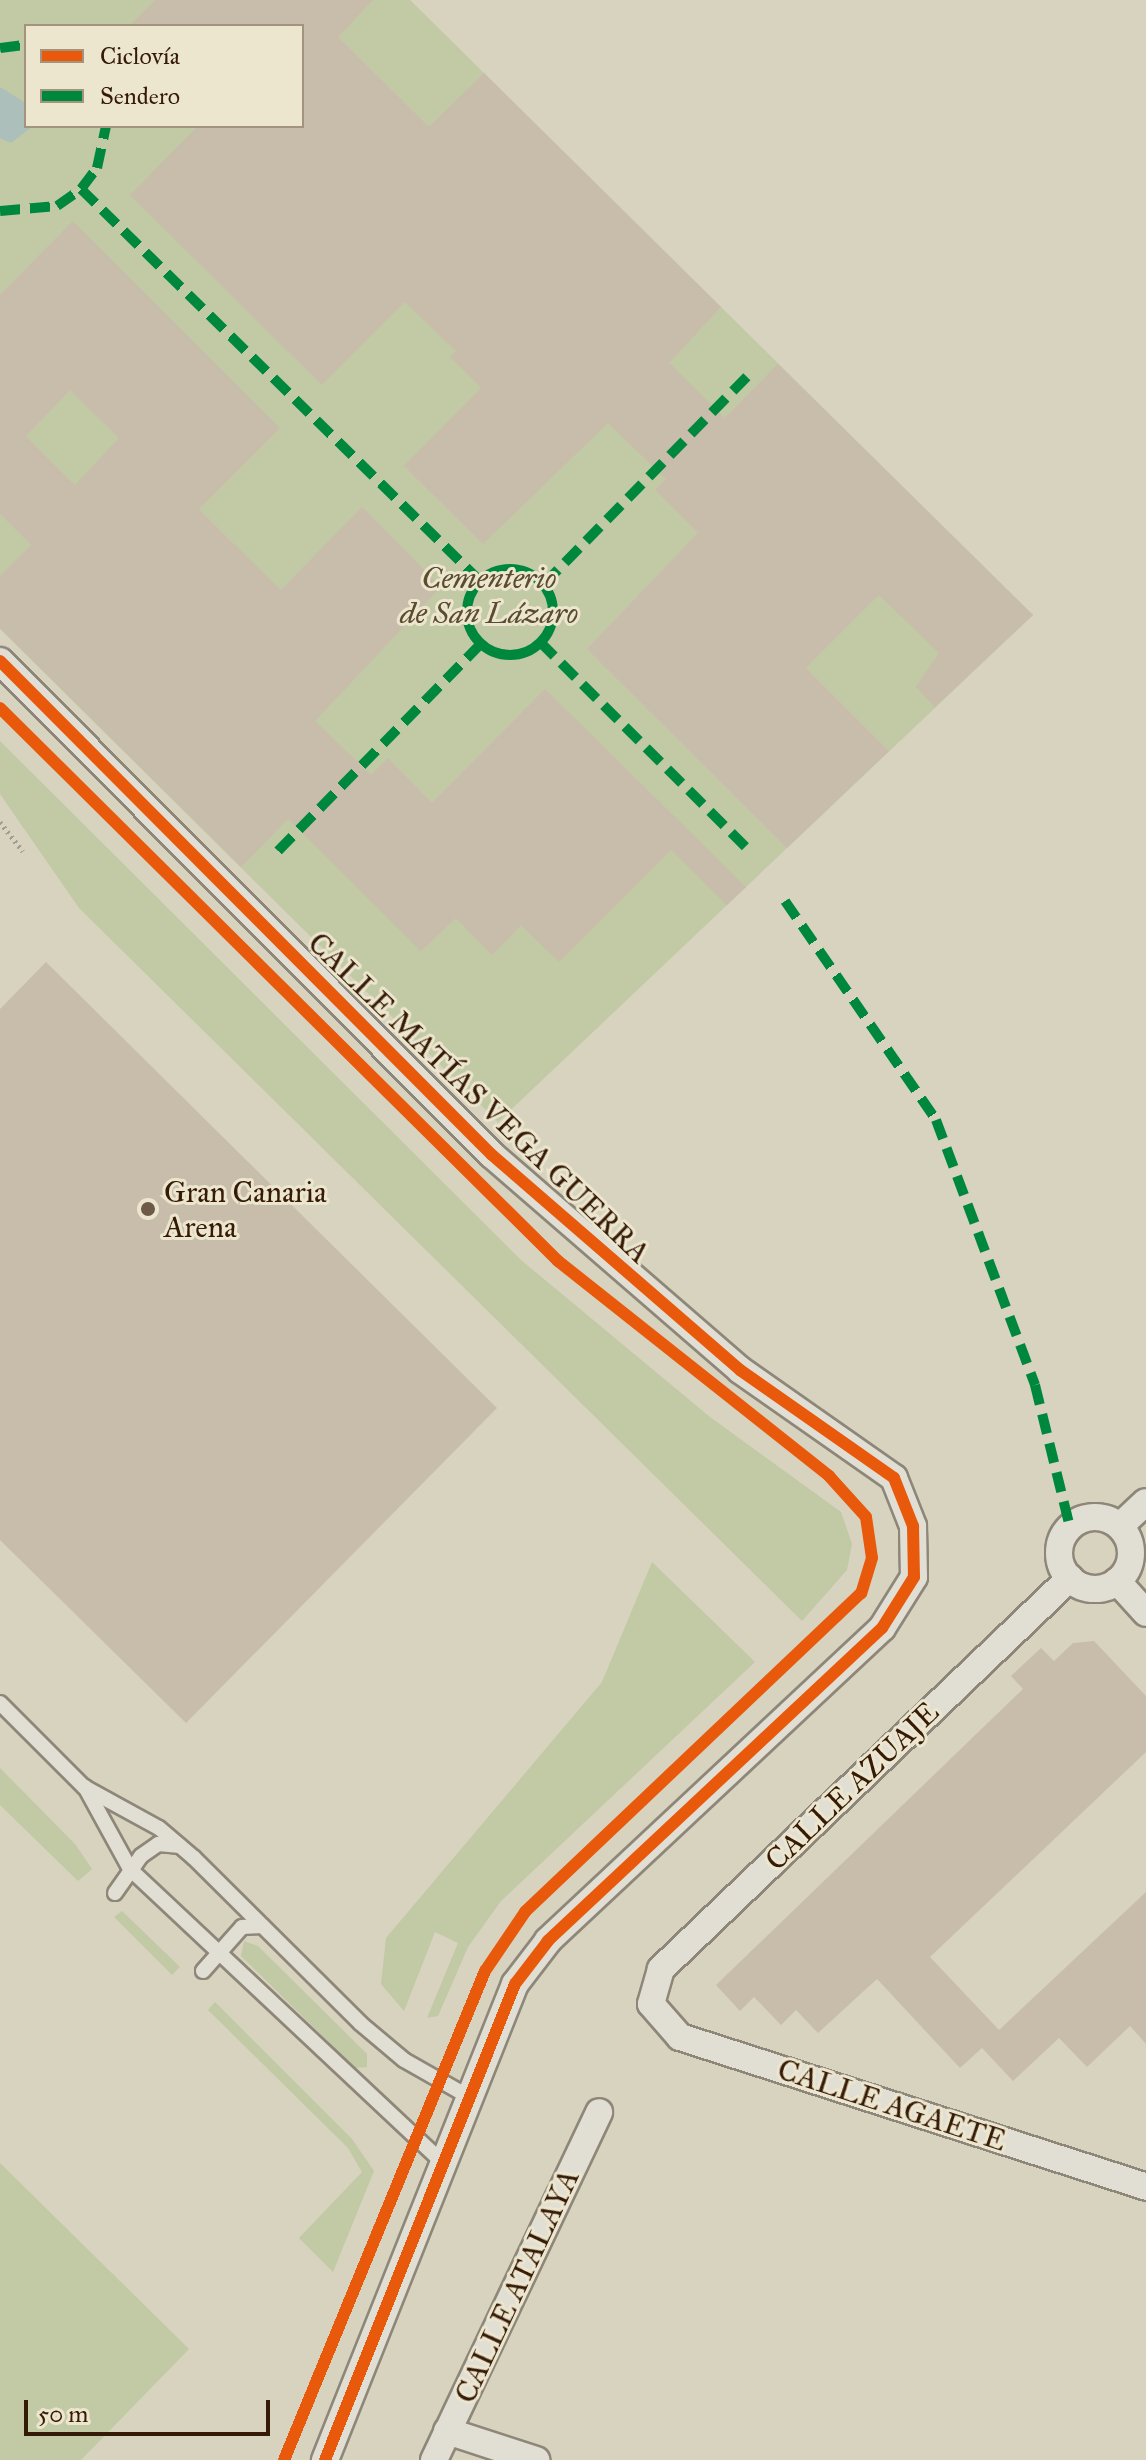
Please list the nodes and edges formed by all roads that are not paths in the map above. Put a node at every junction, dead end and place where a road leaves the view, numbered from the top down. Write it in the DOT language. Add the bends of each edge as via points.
graph roads {
  1 [pos="0,661"];
  2 [pos="1146,1502"];
  3 [pos="1120,1526"];
  4 [pos="1070,1578"];
  5 [pos="1117,1581"];
  6 [pos="1146,1613"];
  7 [pos="0,1703"];
  8 [pos="84,1787"];
  9 [pos="180,1846"];
  10 [pos="130,1869"];
  11 [pos="115,1893"];
  12 [pos="262,1926"];
  13 [pos="218,1952"];
  14 [pos="203,1971"];
  15 [pos="651,2004"];
  16 [pos="471,2098"];
  17 [pos="599,2112"];
  18 [pos="445,2165"];
  19 [pos="1146,2187"];
  20 [pos="447,2431"];
  21 [pos="325,2460"];
  22 [pos="434,2460"];
  23 [pos="536,2460"];
  1 -- 16 [label="street, CALLE MATÍAS VEGA GUERRA" via="492,1155 625,1278 894,1478 913,1526 914,1577 882,1628 548,1941 515,1984"];
  2 -- 3 [label="street"];
  3 -- 4 [label="street" via="1100,1517 1070,1528 1060,1548"];
  3 -- 5 [label="street" via="1130,1560"];
  4 -- 5 [label="street" via="1098,1589"];
  4 -- 15 [label="street, CALLE AZUAJE" via="661,1969"];
  5 -- 6 [label="street"];
  7 -- 8 [label="lane"];
  8 -- 9 [label="lane"];
  8 -- 10 [label="lane"];
  9 -- 10 [label="lane" via="158,1844"];
  9 -- 12 [label="lane"];
  10 -- 11 [label="lane"];
  10 -- 13 [label="lane"];
  12 -- 13 [label="lane" via="242,1927"];
  12 -- 16 [label="lane" via="393,2051"];
  13 -- 14 [label="lane"];
  13 -- 18 [label="lane"];
  15 -- 19 [label="street, CALLE AGAETE" via="680,2037"];
  16 -- 18 [label="street, CALLE MATÍAS VEGA GUERRA"];
  17 -- 20 [label="street, CALLE ATALAYA"];
  18 -- 21 [label="street, CALLE MATÍAS VEGA GUERRA"];
  20 -- 22 [label="street, CALLE ATALAYA"];
  20 -- 23 [label="street"];
}
